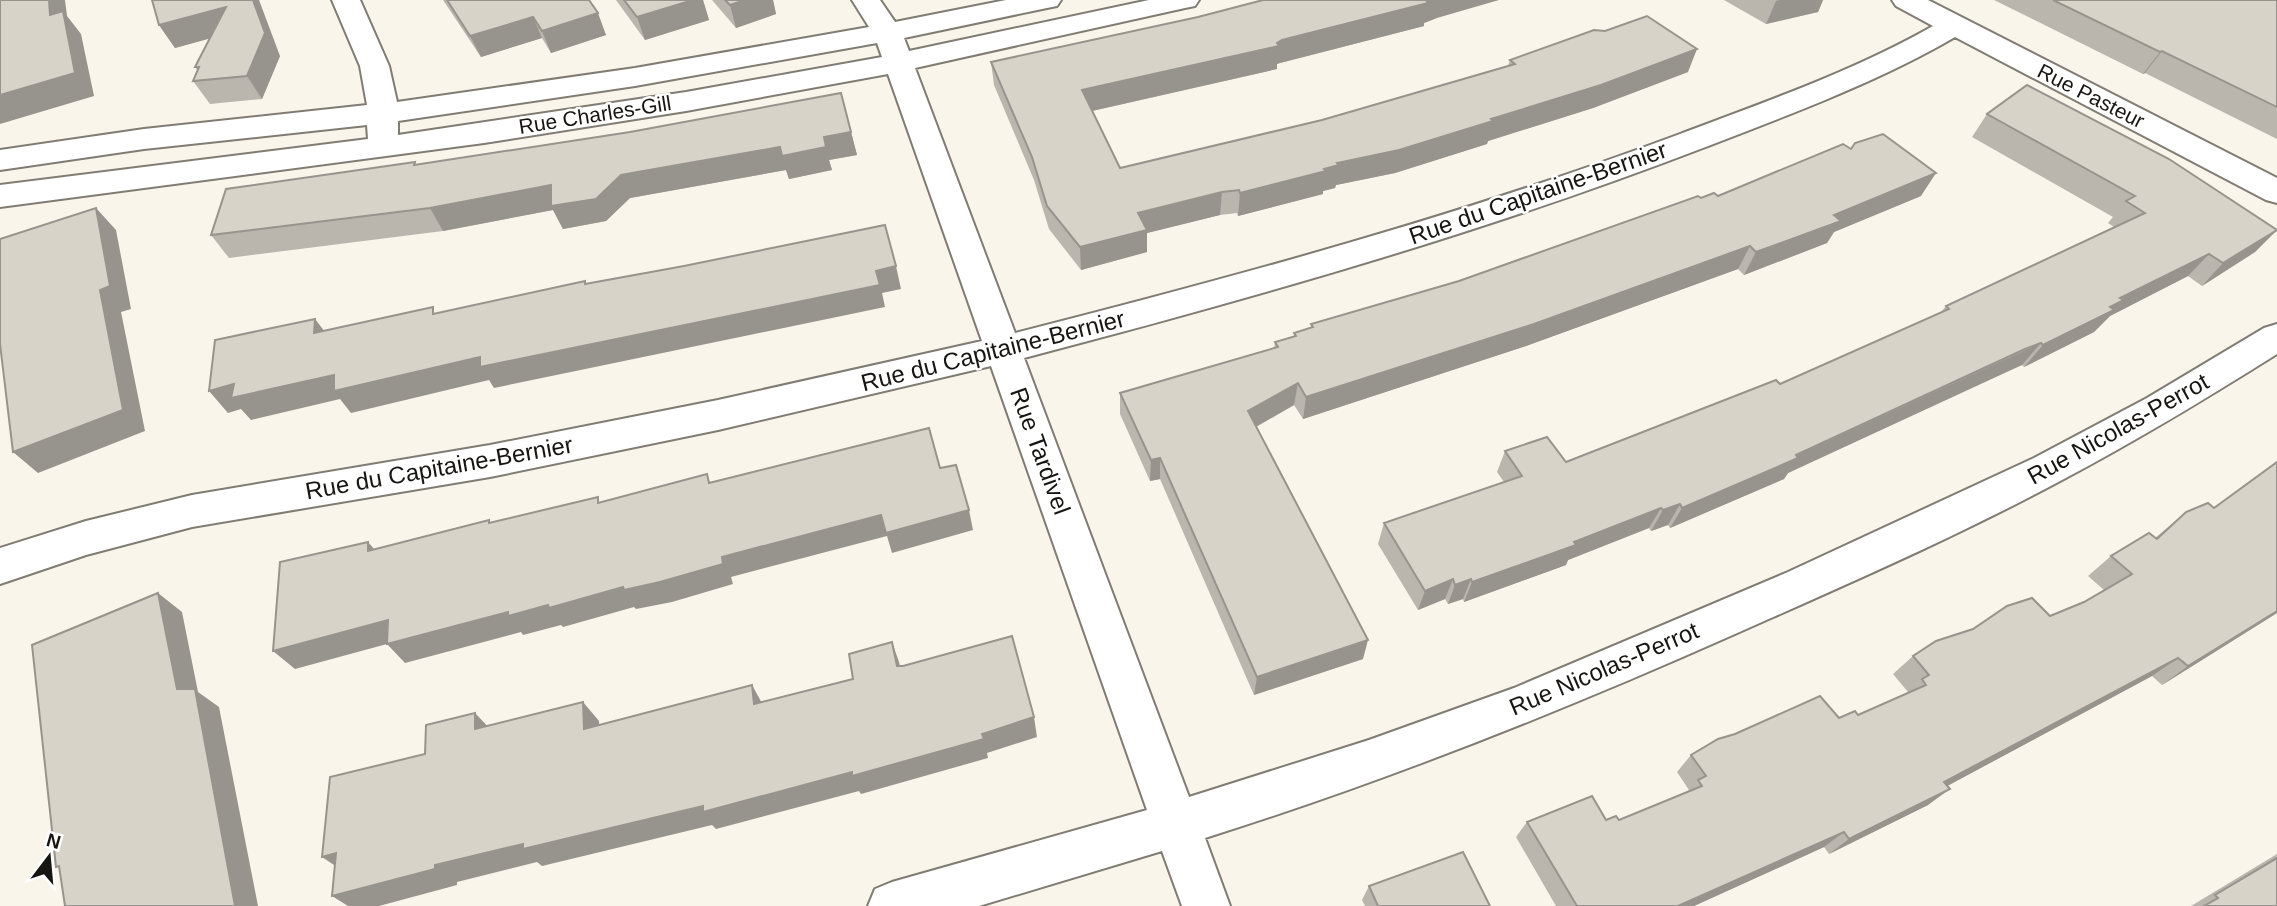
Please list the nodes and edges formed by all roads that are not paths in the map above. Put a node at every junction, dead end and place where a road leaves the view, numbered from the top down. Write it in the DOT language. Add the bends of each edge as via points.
graph roads {
  1 [pos="346,0"];
  2 [pos="866,0"];
  3 [pos="1047,0"];
  4 [pos="1185,0"];
  5 [pos="1906,0"];
  6 [pos="1955,25"];
  7 [pos="894,49"];
  8 [pos="385,113"];
  9 [pos="381,148"];
  10 [pos="0,160"];
  11 [pos="2277,192"];
  12 [pos="0,196"];
  13 [pos="2277,337"];
  14 [pos="1003,350"];
  15 [pos="0,566"];
  16 [pos="1177,822"];
  17 [pos="892,906"];
  18 [pos="1206,906"];
  1 -- 8 [label="street" via="380,76"];
  2 -- 7 [label="street, Rue Tardivel"];
  3 -- 7 [label="street, Rue Charles-Gill"];
  4 -- 7 [label="street, Rue Charles-Gill"];
  5 -- 6 [label="street, Rue Pasteur"];
  6 -- 11 [label="street, Rue Pasteur"];
  6 -- 14 [label="street, Rue du Capitaine-Bernier" via="1917,47 1799,99 1609,172 1311,267"];
  7 -- 8 [label="street, Rue Charles-Gill" via="651,75"];
  7 -- 9 [label="street, Rue Charles-Gill" via="662,105"];
  7 -- 14 [label="street, Rue Tardivel"];
  8 -- 9 [label="street"];
  8 -- 10 [label="street, Rue Charles-Gill"];
  9 -- 12 [label="street, Rue Charles-Gill"];
  13 -- 16 [label="street, Rue Nicolas-Perrot" via="2089,448 1829,573 1525,704"];
  14 -- 15 [label="street, Rue du Capitaine-Bernier" via="618,436 192,511"];
  14 -- 16 [label="street, Rue Tardivel"];
  16 -- 17 [label="street, Rue Nicolas-Perrot"];
  16 -- 18 [label="street, Rue Tardivel"];
}
